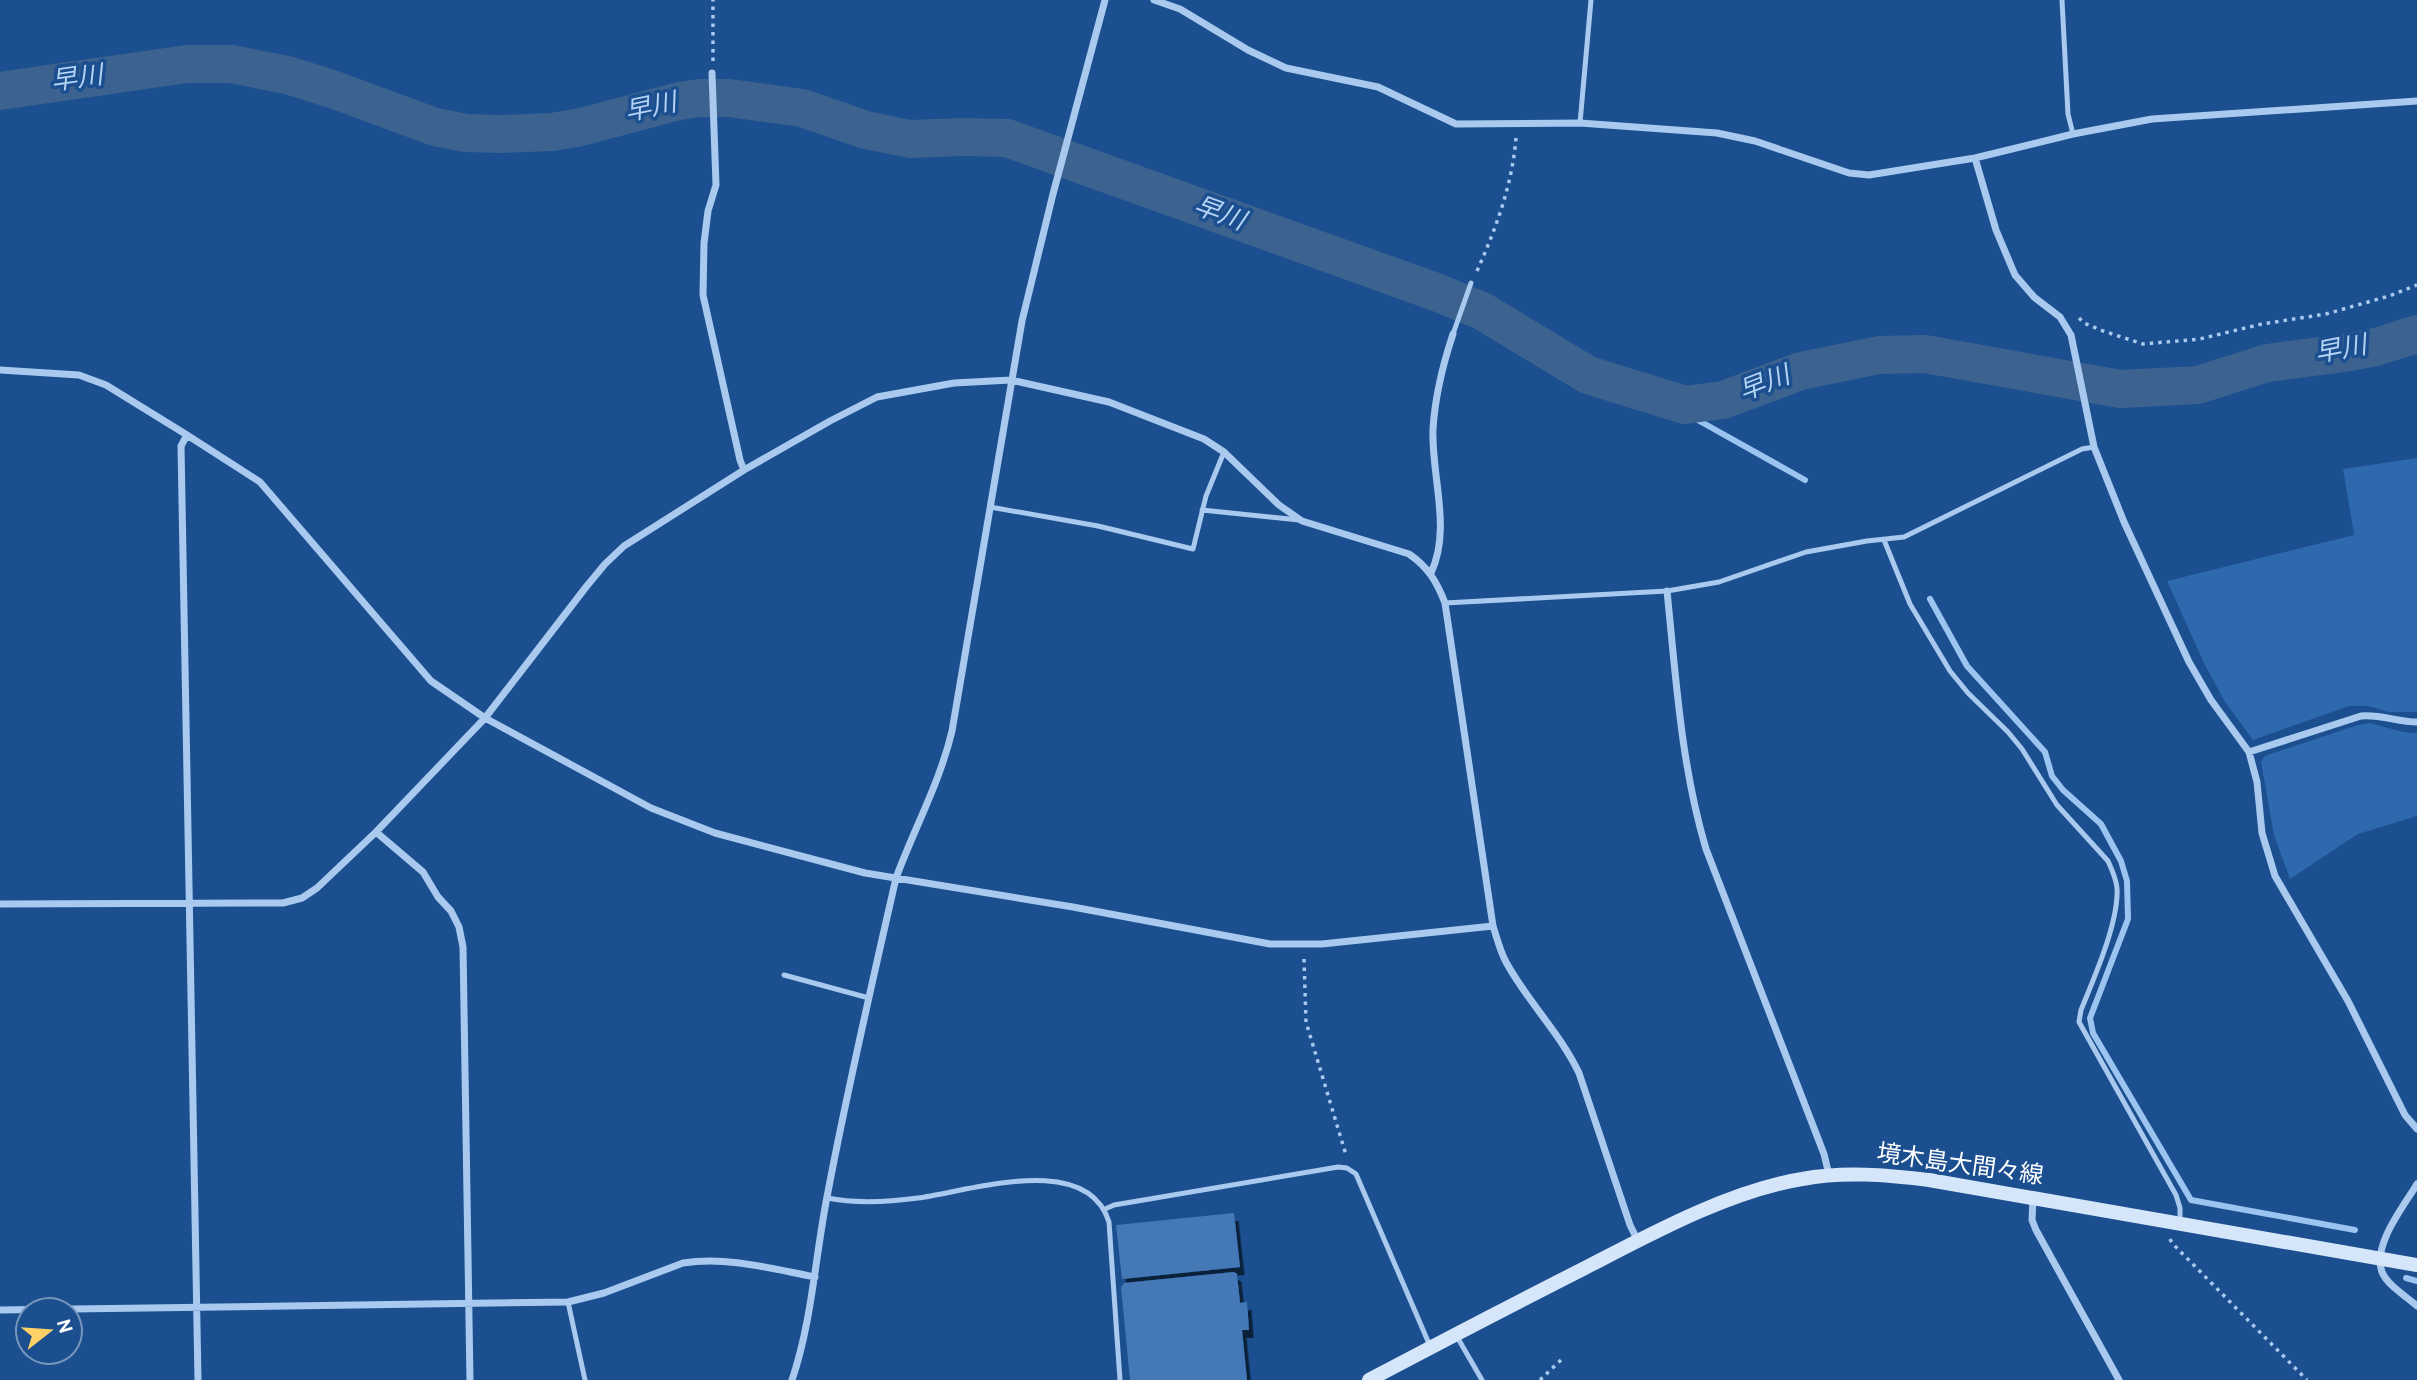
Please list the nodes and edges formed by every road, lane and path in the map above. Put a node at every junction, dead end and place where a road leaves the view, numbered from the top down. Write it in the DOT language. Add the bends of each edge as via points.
graph roads {
  1 [pos="713,0"];
  2 [pos="1105,0"];
  3 [pos="1154,0"];
  4 [pos="1591,0"];
  5 [pos="2062,0"];
  6 [pos="712,73"];
  7 [pos="2417,101"];
  8 [pos="1517,122"];
  9 [pos="1580,123"];
  10 [pos="2073,134"];
  11 [pos="1975,158"];
  12 [pos="1471,284"];
  13 [pos="2417,285"];
  14 [pos="2074,313"];
  15 [pos="1453,334"];
  16 [pos="0,370"];
  17 [pos="1011,380"];
  18 [pos="187,435"];
  19 [pos="2094,447"];
  20 [pos="1224,452"];
  21 [pos="744,470"];
  22 [pos="990,507"];
  23 [pos="1202,510"];
  24 [pos="1302,521"];
  25 [pos="1884,540"];
  26 [pos="1431,573"];
  27 [pos="1667,591"];
  28 [pos="1445,603"];
  29 [pos="485,718"];
  30 [pos="2417,722"];
  31 [pos="2249,752"];
  32 [pos="376,832"];
  33 [pos="897,878"];
  34 [pos="0,904"];
  35 [pos="189,904"];
  36 [pos="1493,926"];
  37 [pos="1302,944"];
  38 [pos="784,975"];
  39 [pos="869,998"];
  40 [pos="2417,1129"];
  41 [pos="1347,1168"];
  42 [pos="1829,1175"];
  43 [pos="2417,1184"];
  44 [pos="827,1198"];
  45 [pos="2033,1199"];
  46 [pos="1105,1209"];
  47 [pos="2164,1221"];
  48 [pos="2180,1224"];
  49 [pos="1638,1241"];
  50 [pos="2380,1259"];
  51 [pos="2417,1265"];
  52 [pos="815,1277"];
  53 [pos="568,1302"];
  54 [pos="469,1304"];
  55 [pos="2417,1306"];
  56 [pos="197,1308"];
  57 [pos="0,1310"];
  58 [pos="1456,1335"];
  59 [pos="1431,1347"];
  60 [pos="1563,1358"];
  61 [pos="198,1380"];
  62 [pos="470,1380"];
  63 [pos="585,1380"];
  64 [pos="792,1380"];
  65 [pos="1121,1380"];
  66 [pos="1369,1380"];
  67 [pos="1482,1380"];
  68 [pos="1540,1380"];
  69 [pos="2119,1380"];
  70 [pos="2307,1380"];
  1 -- 6 [label="path"];
  2 -- 17 [label="street" via="1053,194"];
  3 -- 8 [label="street" via="1180,9 1286,68 1378,87 1457,124"];
  4 -- 9 [label="lane"];
  5 -- 10 [label="lane"];
  6 -- 21 [label="street" via="716,185 708,211 703,295"];
  7 -- 10 [label="street" via="2152,119"];
  8 -- 9 [label="street"];
  8 -- 12 [label="path" via="1498,223"];
  9 -- 11 [label="street" via="1717,133 1869,175"];
  10 -- 11 [label="street"];
  11 -- 19 [label="street" via="2015,275 2060,317 2071,335"];
  12 -- 15 [label="lane"];
  13 -- 14 [label="path" via="2326,314 2200,339 2143,344 2084,323"];
  15 -- 26 [label="street" via="1443,363 1433,431 1440,528"];
  16 -- 18 [label="street" via="79,375 106,385"];
  17 -- 20 [label="street" via="1109,402 1204,439"];
  17 -- 21 [label="street" via="954,383 877,397"];
  17 -- 22 [label="street"];
  18 -- 29 [label="street" via="260,482 431,681"];
  18 -- 35 [label="street" via="181,446"];
  19 -- 25 [label="lane" via="1921,530"];
  19 -- 31 [label="street" via="2189,662"];
  20 -- 23 [label="lane"];
  20 -- 24 [label="street"];
  21 -- 29 [label="street" via="624,546 605,564"];
  22 -- 23 [label="lane" via="1193,549"];
  22 -- 33 [label="street" via="947,751"];
  23 -- 24 [label="lane"];
  24 -- 26 [label="street" via="1409,554"];
  25 -- 27 [label="lane" via="1806,552 1719,582"];
  25 -- 48 [label="lane" via="1910,604 1950,671 2022,749 2057,805 2113,872 2115,916 2079,1022 2176,1195"];
  26 -- 28 [label="street"];
  27 -- 28 [label="lane"];
  27 -- 42 [label="street" via="1686,767 1697,819"];
  28 -- 36 [label="street"];
  29 -- 32 [label="street"];
  29 -- 33 [label="street" via="651,808 715,833"];
  30 -- 31 [label="street" via="2361,716"];
  31 -- 40 [label="street" via="2262,833 2275,876 2348,1001 2405,1115"];
  32 -- 35 [label="street" via="302,898 283,903"];
  32 -- 54 [label="street" via="423,872 451,911 463,947"];
  33 -- 37 [label="street" via="1270,944"];
  33 -- 39 [label="street"];
  34 -- 35 [label="street"];
  35 -- 56 [label="street"];
  36 -- 37 [label="street"];
  36 -- 49 [label="street" via="1504,959 1570,1055"];
  37 -- 41 [label="path" via="1306,1022 1346,1151"];
  38 -- 39 [label="lane"];
  39 -- 44 [label="street"];
  41 -- 46 [label="lane"];
  41 -- 59 [label="lane" via="1356,1174"];
  42 -- 45 [label="main road, 境木島大間々線" via="1900,1176"];
  42 -- 49 [label="main road, 境木島大間々線" via="1771,1185"];
  43 -- 50 [label="street" via="2382,1244"];
  44 -- 46 [label="lane" via="891,1200 1047,1180 1082,1189"];
  44 -- 52 [label="street"];
  45 -- 47 [label="main road, 境木島大間々線"];
  45 -- 69 [label="street" via="2036,1230"];
  46 -- 65 [label="lane"];
  47 -- 48 [label="main road, 境木島大間々線"];
  47 -- 70 [label="path" via="2172,1243"];
  48 -- 50 [label="main road, 境木島大間々線"];
  49 -- 58 [label="main road, 境木島大間々線"];
  50 -- 51 [label="main road, 境木島大間々線"];
  50 -- 55 [label="street" via="2387,1279"];
  52 -- 53 [label="street" via="731,1261 696,1261"];
  52 -- 64 [label="street"];
  53 -- 54 [label="street"];
  53 -- 63 [label="lane"];
  54 -- 56 [label="street"];
  54 -- 62 [label="street"];
  56 -- 57 [label="street"];
  56 -- 61 [label="street"];
  58 -- 59 [label="main road, 境木島大間々線"];
  58 -- 67 [label="lane"];
  59 -- 66 [label="main road, 境木島大間々線"];
  60 -- 68 [label="path"];
}
